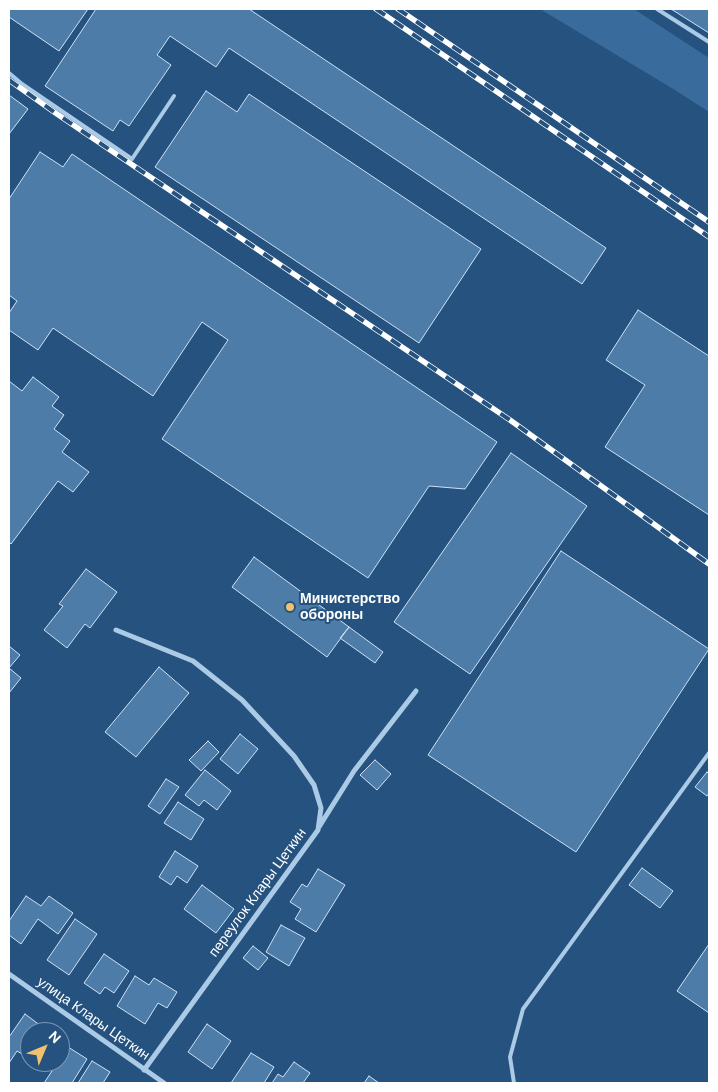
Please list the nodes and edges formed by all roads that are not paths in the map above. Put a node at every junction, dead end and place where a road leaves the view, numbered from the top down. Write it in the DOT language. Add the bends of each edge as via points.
graph roads {
  1 [pos="657,9"];
  2 [pos="709,42"];
  3 [pos="9,73"];
  4 [pos="174,96"];
  5 [pos="116,630"];
  6 [pos="416,691"];
  7 [pos="709,753"];
  8 [pos="318,830"];
  9 [pos="9,974"];
  10 [pos="144,1070"];
  11 [pos="164,1083"];
  12 [pos="514,1083"];
  1 -- 2 [label="lane"];
  3 -- 4 [label="lane" via="132,159"];
  5 -- 8 [label="street, переулок Клары Цеткин" via="193,662 242,700 294,756 314,785 321,808"];
  6 -- 8 [label="street" via="354,771"];
  7 -- 12 [label="lane" via="523,1009 510,1057"];
  8 -- 10 [label="street, переулок Клары Цеткин"];
  9 -- 10 [label="street, улица Клары Цеткин"];
  10 -- 11 [label="street, улица Клары Цеткин"];
}
